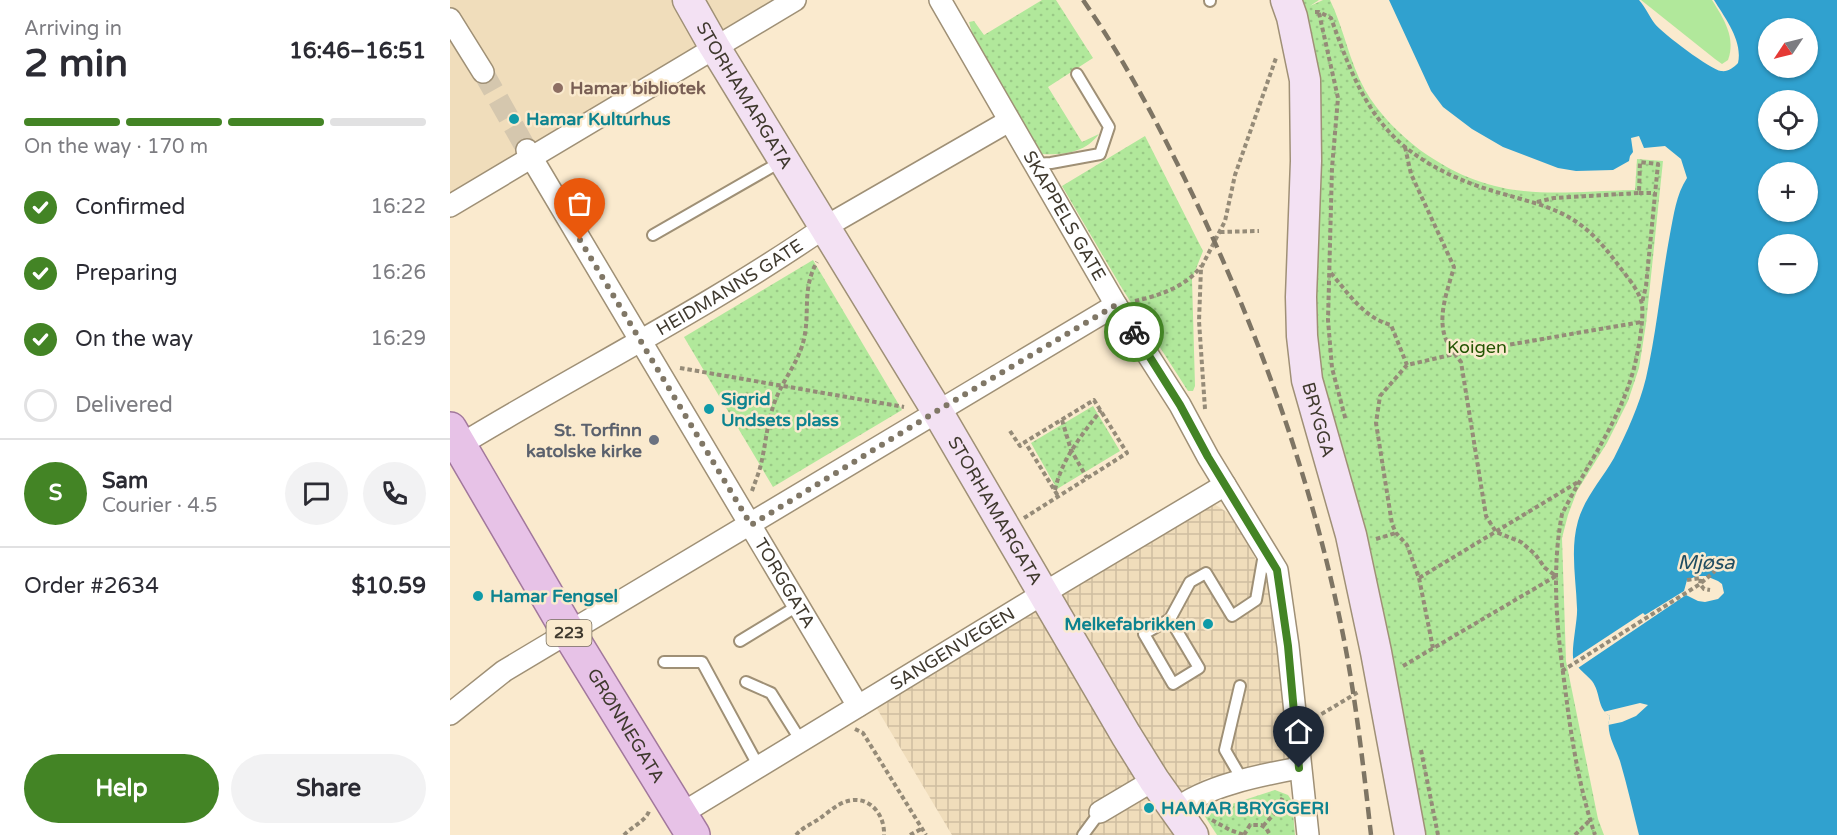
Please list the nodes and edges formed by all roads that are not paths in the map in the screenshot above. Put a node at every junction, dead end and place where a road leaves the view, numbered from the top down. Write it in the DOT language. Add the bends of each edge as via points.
graph roads {
  1 [pos="688,0"];
  2 [pos="795,0"];
  3 [pos="940,0"];
  4 [pos="1286,0"];
  5 [pos="450,19"];
  6 [pos="714,46"];
  7 [pos="483,72"];
  8 [pos="1077,74"];
  9 [pos="1009,121"];
  10 [pos="529,154"];
  11 [pos="784,160"];
  12 [pos="1034,164"];
  13 [pos="450,206"];
  14 [pos="825,227"];
  15 [pos="653,235"];
  16 [pos="1116,305"];
  17 [pos="641,341"];
  18 [pos="937,411"];
  19 [pos="453,442"];
  20 [pos="1225,485"];
  21 [pos="747,519"];
  22 [pos="1265,550"];
  23 [pos="1043,593"];
  24 [pos="799,605"];
  25 [pos="1170,618"];
  26 [pos="569,633"];
  27 [pos="740,641"];
  28 [pos="664,662"];
  29 [pos="746,682"];
  30 [pos="1240,686"];
  31 [pos="858,706"];
  32 [pos="450,714"];
  33 [pos="801,741"];
  34 [pos="759,767"];
  35 [pos="1299,768"];
  36 [pos="1154,780"];
  37 [pos="1243,781"];
  38 [pos="1175,810"];
  39 [pos="1101,812"];
  40 [pos="680,814"];
  41 [pos="1199,827"];
  42 [pos="1083,835"];
  43 [pos="1308,835"];
  44 [pos="1410,835"];
  1 -- 6 [label="main road, STORHAMARGATA"];
  2 -- 6 [label="street"];
  3 -- 9 [label="street, SKAPPELS GATE"];
  4 -- 44 [label="main road, BRYGGA" via="1305,80 1301,297 1307,380 1351,535 1397,674"];
  5 -- 7 [label="street"];
  6 -- 10 [label="street"];
  6 -- 11 [label="main road, STORHAMARGATA"];
  8 -- 12 [label="lane" via="1109,127 1100,153"];
  9 -- 12 [label="street, SKAPPELS GATE"];
  9 -- 14 [label="street, HEIDMANNS GATE"];
  10 -- 13 [label="street"];
  10 -- 17 [label="street, TORGGATA"];
  11 -- 14 [label="main road, STORHAMARGATA"];
  11 -- 15 [label="lane"];
  12 -- 16 [label="street, SKAPPELS GATE"];
  14 -- 17 [label="street, HEIDMANNS GATE"];
  14 -- 18 [label="main road, STORHAMARGATA"];
  16 -- 18 [label="street"];
  16 -- 20 [label="street, SKAPPELS GATE"];
  17 -- 19 [label="street, HEIDMANNS GATE"];
  17 -- 21 [label="street, TORGGATA"];
  18 -- 21 [label="street"];
  18 -- 23 [label="main road, STORHAMARGATA"];
  19 -- 26 [label="main road, GRØNNEGATA / 223"];
  20 -- 22 [label="street, SKAPPELS GATE"];
  20 -- 23 [label="street, SANGENVEGEN"];
  21 -- 24 [label="street, TORGGATA"];
  21 -- 26 [label="street"];
  22 -- 25 [label="lane" via="1256,600 1232,616 1206,573 1190,582"];
  22 -- 35 [label="street, SKAPPELS GATE" via="1277,570"];
  23 -- 31 [label="street, SANGENVEGEN"];
  23 -- 36 [label="main road, STORHAMARGATA"];
  24 -- 27 [label="lane"];
  24 -- 31 [label="street, TORGGATA"];
  25 -- 25 [label="lane" via="1199,668 1173,684 1144,634"];
  26 -- 32 [label="street" via="504,671"];
  26 -- 40 [label="main road, GRØNNEGATA / 223"];
  28 -- 34 [label="lane" via="702,662"];
  29 -- 33 [label="lane" via="771,693"];
  30 -- 37 [label="lane" via="1225,750"];
  31 -- 33 [label="street, SANGENVEGEN"];
  33 -- 34 [label="street, SANGENVEGEN"];
  34 -- 40 [label="street, SANGENVEGEN"];
  35 -- 37 [label="street"];
  35 -- 43 [label="street, SKAPPELS GATE"];
  36 -- 38 [label="main road, STORHAMARGATA"];
  36 -- 39 [label="street"];
  37 -- 38 [label="street" via="1187,801"];
  38 -- 41 [label="main road, STORHAMARGATA"];
  39 -- 42 [label="lane"];
}
